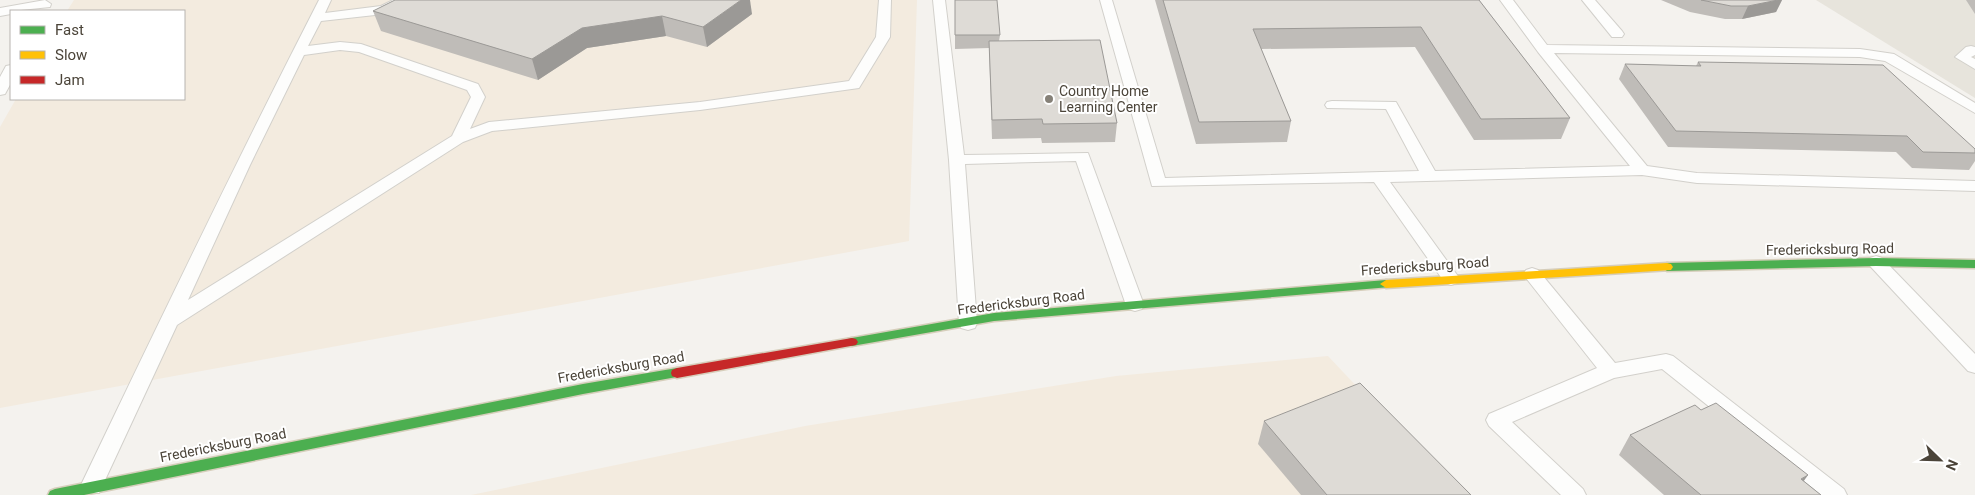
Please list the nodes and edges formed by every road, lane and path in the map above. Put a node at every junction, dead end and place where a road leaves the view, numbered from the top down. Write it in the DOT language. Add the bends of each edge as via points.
graph roads {
  1 [pos="325,0"];
  2 [pos="402,0"];
  3 [pos="885,0"];
  4 [pos="939,0"];
  5 [pos="1106,0"];
  6 [pos="1506,0"];
  7 [pos="1588,0"];
  8 [pos="45,5"];
  9 [pos="13,10"];
  10 [pos="316,18"];
  11 [pos="1617,34"];
  12 [pos="1544,50"];
  13 [pos="1975,51"];
  14 [pos="299,52"];
  15 [pos="1975,65"];
  16 [pos="10,71"];
  17 [pos="0,91"];
  18 [pos="1332,105"];
  19 [pos="1975,109"];
  20 [pos="458,139"];
  21 [pos="957,160"];
  22 [pos="1642,170"];
  23 [pos="1430,176"];
  24 [pos="1379,177"];
  25 [pos="1975,186"];
  26 [pos="1876,262"];
  27 [pos="1975,264"];
  28 [pos="1532,274"];
  29 [pos="1451,279"];
  30 [pos="1135,305"];
  31 [pos="167,322"];
  32 [pos="968,323"];
  33 [pos="1975,366"];
  34 [pos="1610,371"];
  35 [pos="91,487"];
  36 [pos="55,495"];
  37 [pos="1575,495"];
  38 [pos="1836,495"];
  1 -- 10 [label="lane"];
  2 -- 10 [label="lane" via="384,10"];
  3 -- 20 [label="lane" via="883,37 854,85 700,106 489,127"];
  4 -- 21 [label="lane"];
  5 -- 24 [label="lane" via="1158,183"];
  6 -- 12 [label="lane"];
  7 -- 11 [label="lane"];
  8 -- 9 [label="lane"];
  10 -- 14 [label="lane"];
  12 -- 19 [label="lane" via="1889,57"];
  12 -- 22 [label="lane"];
  13 -- 15 [label="lane" via="1971,50 1962,57"];
  14 -- 20 [label="lane" via="340,46 361,48 473,87 478,97"];
  14 -- 31 [label="lane"];
  16 -- 17 [label="lane"];
  18 -- 23 [label="lane" via="1392,105"];
  20 -- 31 [label="lane"];
  21 -- 30 [label="lane" via="1082,156"];
  21 -- 32 [label="lane"];
  22 -- 23 [label="lane"];
  22 -- 25 [label="lane" via="1697,178"];
  23 -- 24 [label="lane"];
  24 -- 29 [label="lane"];
  26 -- 27 [label="main road, Fredericksburg Road"];
  26 -- 28 [label="main road, Fredericksburg Road" via="1622,268"];
  26 -- 33 [label="lane"];
  28 -- 29 [label="main road, Fredericksburg Road"];
  28 -- 34 [label="lane"];
  29 -- 30 [label="main road, Fredericksburg Road"];
  30 -- 32 [label="main road, Fredericksburg Road" via="994,317"];
  31 -- 35 [label="lane"];
  32 -- 35 [label="main road, Fredericksburg Road" via="583,388"];
  34 -- 37 [label="lane" via="1496,420"];
  34 -- 38 [label="lane" via="1666,361"];
  35 -- 36 [label="main road, Fredericksburg Road"];
}
